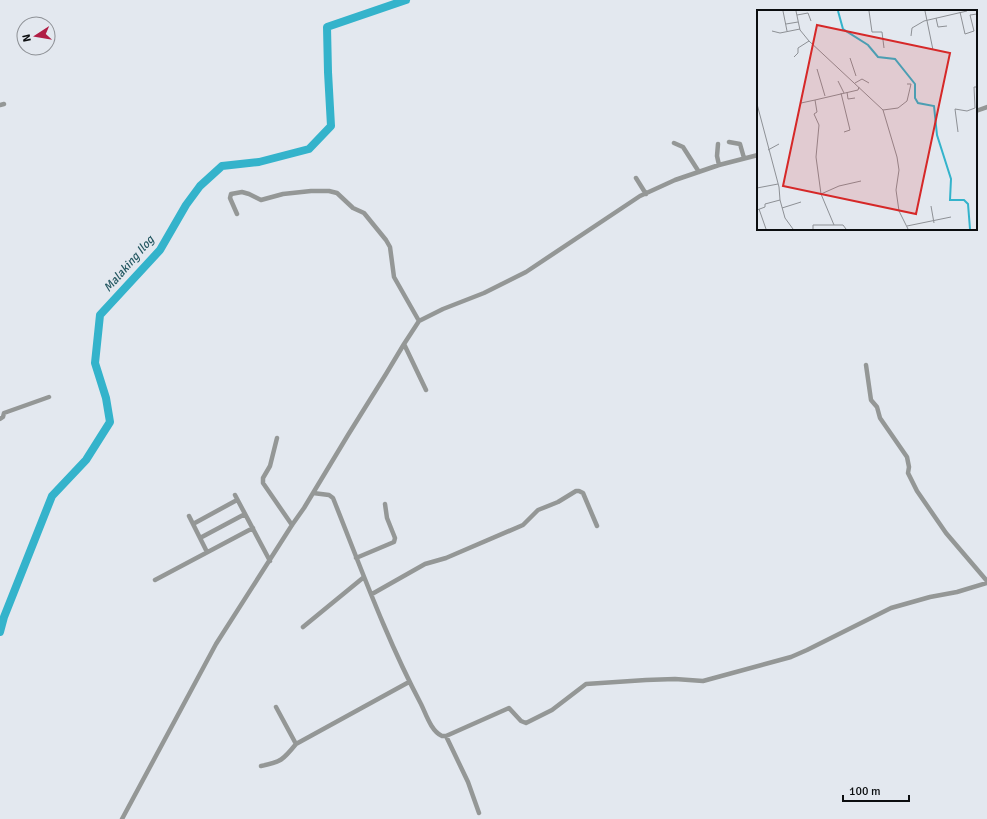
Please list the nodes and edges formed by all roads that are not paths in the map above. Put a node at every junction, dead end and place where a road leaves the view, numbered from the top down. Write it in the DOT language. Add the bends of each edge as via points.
graph roads {
  1 [pos="987,107"];
  2 [pos="977,111"];
  3 [pos="730,142"];
  4 [pos="674,143"];
  5 [pos="718,144"];
  6 [pos="757,155"];
  7 [pos="744,158"];
  8 [pos="719,164"];
  9 [pos="699,172"];
  10 [pos="636,178"];
  11 [pos="646,194"];
  12 [pos="237,214"];
  13 [pos="419,322"];
  14 [pos="404,344"];
  15 [pos="866,365"];
  16 [pos="426,390"];
  17 [pos="49,397"];
  18 [pos="0,419"];
  19 [pos="277,438"];
  20 [pos="314,493"];
  21 [pos="385,504"];
  22 [pos="245,514"];
  23 [pos="189,516"];
  24 [pos="193,524"];
  25 [pos="292,525"];
  26 [pos="597,526"];
  27 [pos="253,528"];
  28 [pos="200,538"];
  29 [pos="207,552"];
  30 [pos="356,558"];
  31 [pos="270,561"];
  32 [pos="364,577"];
  33 [pos="155,580"];
  34 [pos="987,582"];
  35 [pos="372,594"];
  36 [pos="303,627"];
  37 [pos="409,682"];
  38 [pos="276,707"];
  39 [pos="446,736"];
  40 [pos="296,744"];
  41 [pos="261,766"];
  42 [pos="479,813"];
  43 [pos="122,819"];
  1 -- 2 [label="street"];
  3 -- 7 [label="street" via="740,144"];
  4 -- 9 [label="street" via="683,147"];
  5 -- 8 [label="street"];
  6 -- 7 [label="street"];
  7 -- 8 [label="street"];
  8 -- 9 [label="street"];
  9 -- 11 [label="street" via="674,180"];
  10 -- 11 [label="street"];
  11 -- 13 [label="street" via="526,272"];
  12 -- 13 [label="street" via="230,198 231,194 242,192 261,200 304,192 337,193 353,208 364,213 386,240 390,247 394,277"];
  13 -- 14 [label="street"];
  14 -- 16 [label="street"];
  14 -- 20 [label="street"];
  15 -- 34 [label="street" via="871,400 880,418 908,458 908,473 917,491 946,533"];
  17 -- 18 [label="street" via="4,413"];
  19 -- 25 [label="street" via="270,466 262,483"];
  20 -- 25 [label="street"];
  20 -- 30 [label="street" via="333,498"];
  21 -- 30 [label="street" via="394,542"];
  22 -- 24 [label="street" via="236,498"];
  22 -- 27 [label="street"];
  22 -- 28 [label="street"];
  23 -- 24 [label="street"];
  24 -- 28 [label="street"];
  25 -- 31 [label="street"];
  26 -- 35 [label="street" via="583,493 576,491 538,510 523,525 446,558 425,564"];
  27 -- 29 [label="street"];
  27 -- 31 [label="street"];
  28 -- 29 [label="street"];
  29 -- 33 [label="street"];
  30 -- 32 [label="street"];
  31 -- 43 [label="street" via="216,644"];
  32 -- 35 [label="street"];
  32 -- 36 [label="street"];
  34 -- 39 [label="street" via="891,608 808,650 776,662 703,681 675,679 586,684 552,710 526,723 509,708"];
  35 -- 37 [label="street"];
  37 -- 39 [label="street" via="433,728 440,735"];
  37 -- 40 [label="street"];
  38 -- 40 [label="street"];
  39 -- 42 [label="street" via="468,782"];
  40 -- 41 [label="street" via="286,757 277,763"];
}
